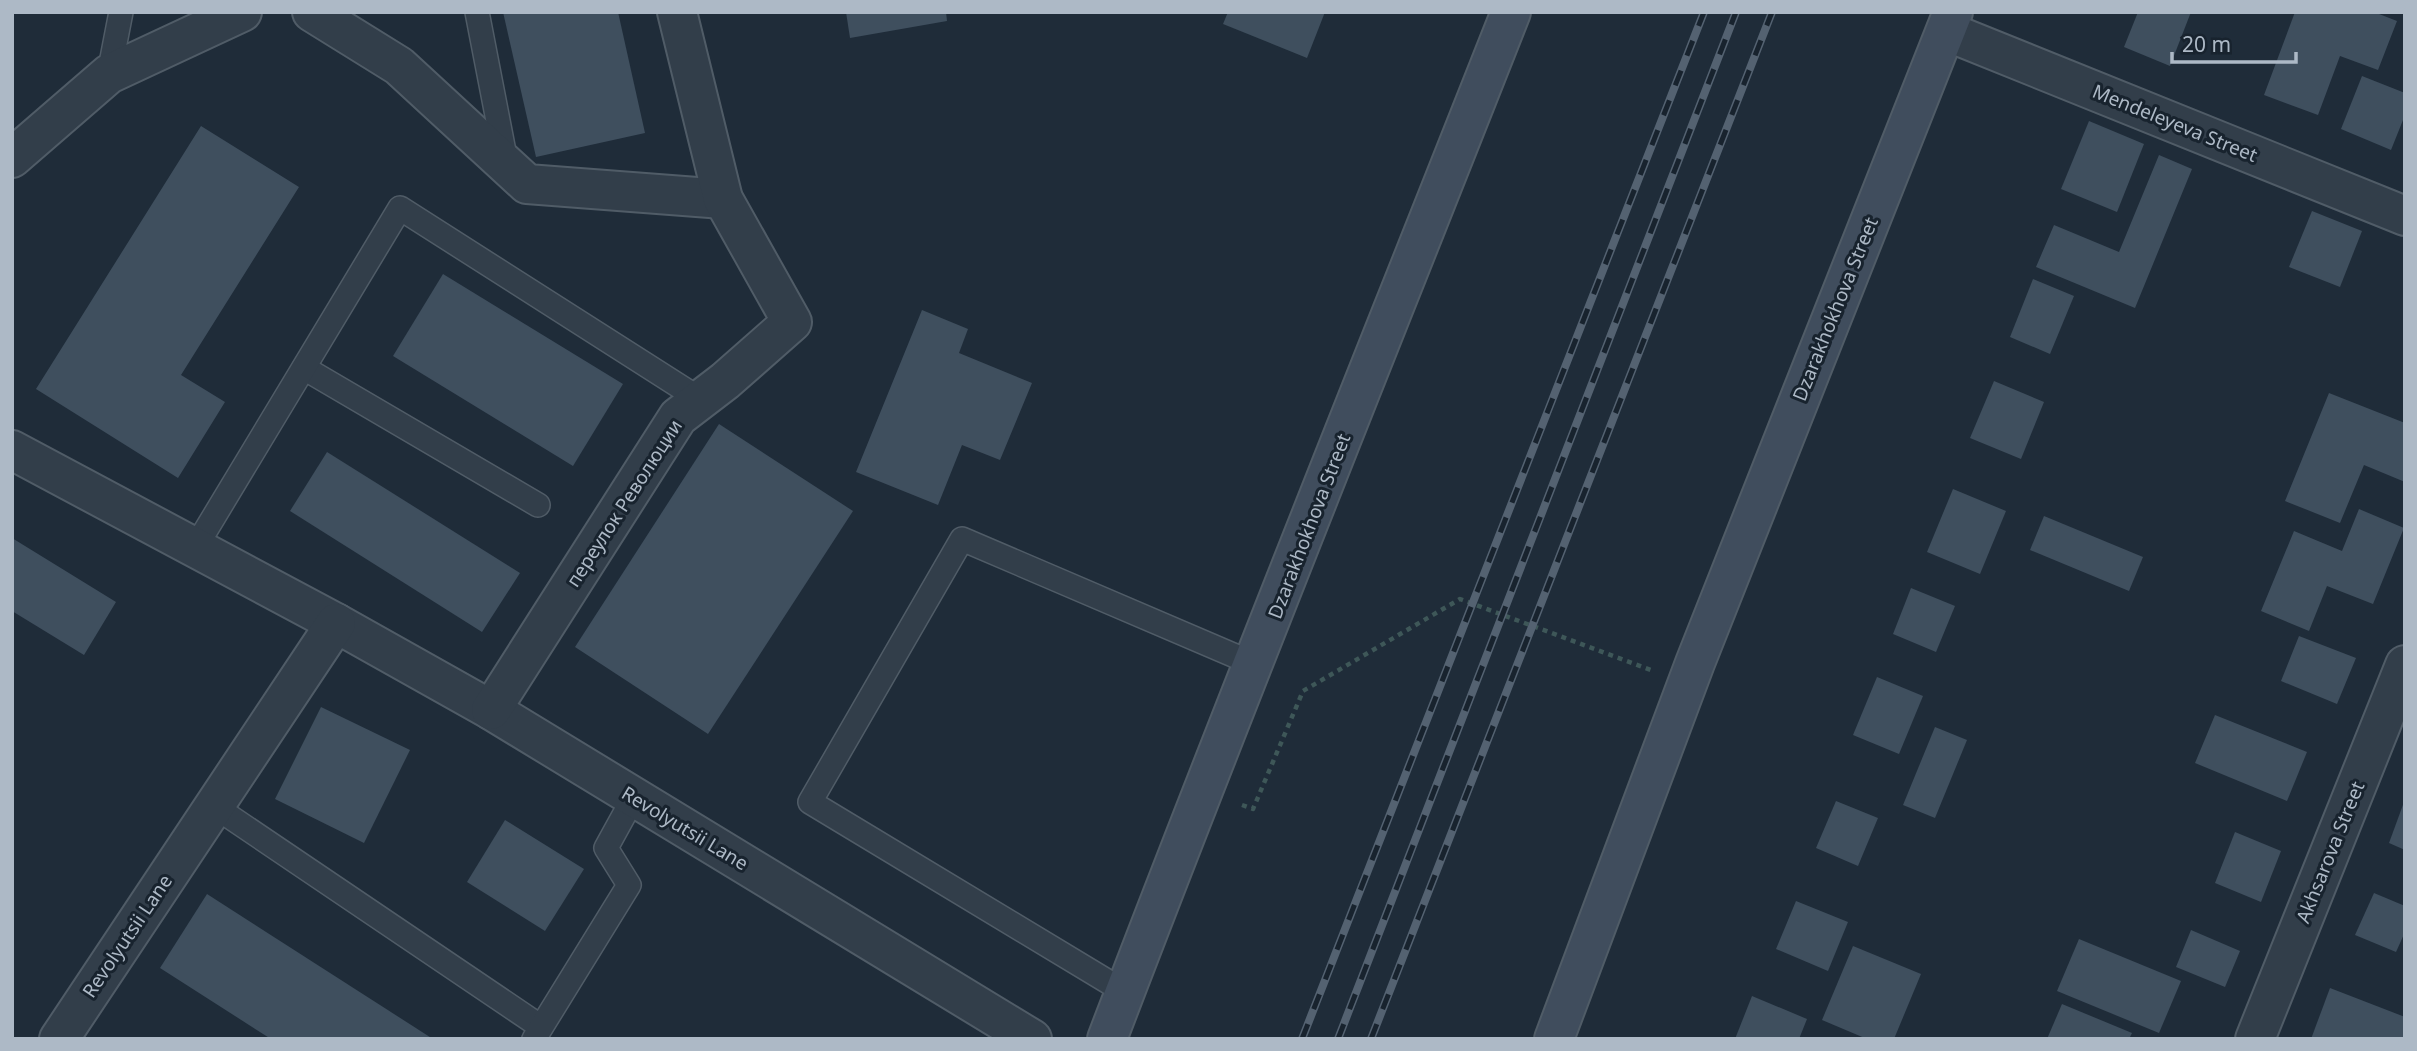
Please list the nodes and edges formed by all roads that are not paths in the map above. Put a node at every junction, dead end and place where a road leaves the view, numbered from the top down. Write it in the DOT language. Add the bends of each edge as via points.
graph roads {
  1 [pos="121,12"];
  2 [pos="242,12"];
  3 [pos="312,12"];
  4 [pos="477,12"];
  5 [pos="677,12"];
  6 [pos="1511,12"];
  7 [pos="1950,21"];
  8 [pos="109,74"];
  9 [pos="12,158"];
  10 [pos="507,166"];
  11 [pos="723,199"];
  12 [pos="2405,216"];
  13 [pos="304,368"];
  14 [pos="701,400"];
  15 [pos="12,450"];
  16 [pos="538,505"];
  17 [pos="195,548"];
  18 [pos="335,623"];
  19 [pos="1254,664"];
  20 [pos="2405,665"];
  21 [pos="491,710"];
  22 [pos="634,797"];
  23 [pos="214,806"];
  24 [pos="1125,992"];
  25 [pos="538,1033"];
  26 [pos="58,1039"];
  27 [pos="1032,1039"];
  28 [pos="1107,1039"];
  29 [pos="1555,1039"];
  30 [pos="2255,1039"];
  1 -- 8 [label="lane"];
  2 -- 8 [label="street"];
  3 -- 10 [label="street" via="400,66"];
  4 -- 10 [label="lane"];
  5 -- 11 [label="street, переулок Революции"];
  6 -- 19 [label="street, Dzarakhokhova Street"];
  7 -- 12 [label="street, Mendeleyeva Street"];
  7 -- 29 [label="street, Dzarakhokhova Street" via="1688,684"];
  8 -- 9 [label="street"];
  10 -- 11 [label="street" via="527,184"];
  11 -- 14 [label="street, переулок Революции" via="792,322"];
  13 -- 14 [label="lane" via="400,208"];
  13 -- 16 [label="lane"];
  13 -- 17 [label="lane"];
  14 -- 21 [label="street, переулок Революции" via="678,417"];
  15 -- 17 [label="street, Revolyutsii Lane"];
  17 -- 18 [label="street, Revolyutsii Lane"];
  18 -- 21 [label="street, Revolyutsii Lane"];
  18 -- 23 [label="street, Revolyutsii Lane"];
  19 -- 24 [label="street, Dzarakhokhova Street"];
  19 -- 24 [label="lane" via="962,539 810,802"];
  20 -- 30 [label="street, Akhsarova Street"];
  21 -- 22 [label="street, Revolyutsii Lane"];
  22 -- 25 [label="lane" via="606,848 629,885"];
  22 -- 27 [label="street, Revolyutsii Lane"];
  23 -- 25 [label="lane"];
  23 -- 26 [label="street, Revolyutsii Lane"];
  24 -- 28 [label="street, Dzarakhokhova Street"];
}
